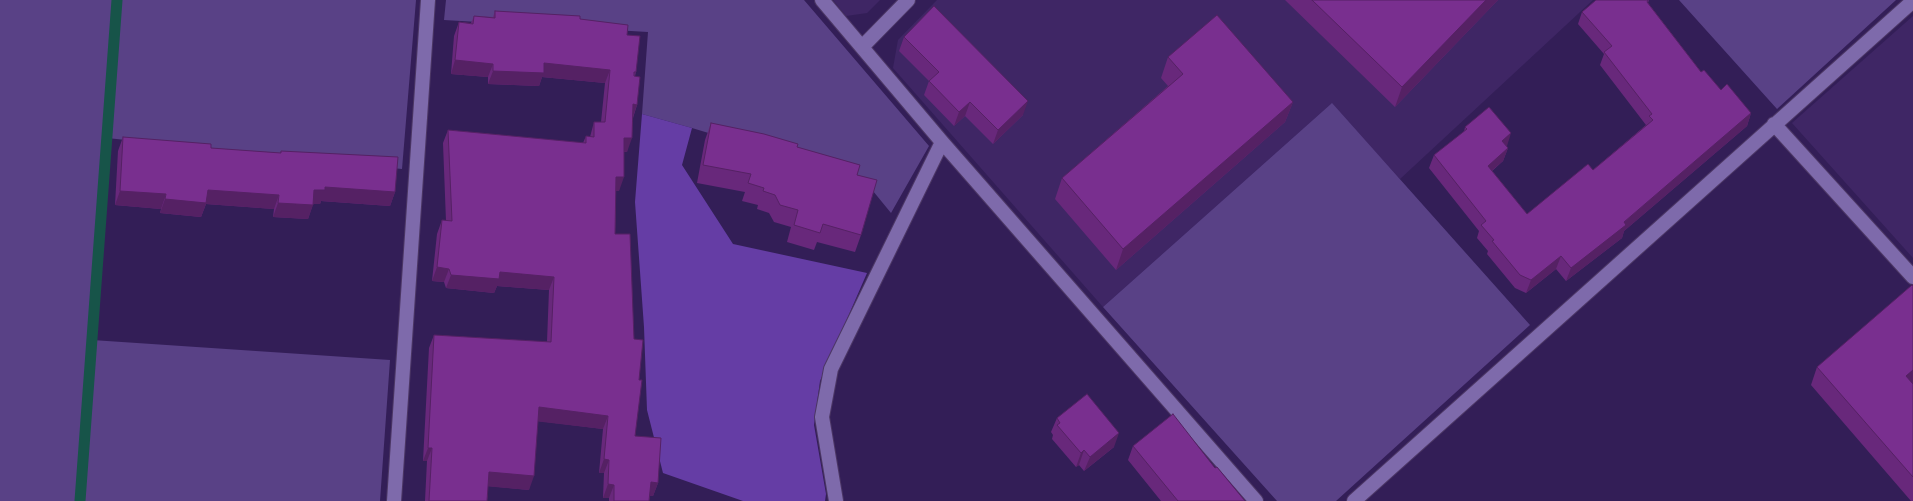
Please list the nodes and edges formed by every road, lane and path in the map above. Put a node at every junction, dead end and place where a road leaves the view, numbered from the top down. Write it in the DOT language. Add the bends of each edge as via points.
graph roads {
  1 [pos="428,0"];
  2 [pos="822,0"];
  3 [pos="908,0"];
  4 [pos="1913,1"];
  5 [pos="863,46"];
  6 [pos="1774,124"];
  7 [pos="942,142"];
  8 [pos="1913,277"];
  9 [pos="394,501"];
  10 [pos="836,501"];
  11 [pos="1256,501"];
  12 [pos="1354,501"];
  1 -- 9 [label="street"];
  2 -- 5 [label="street"];
  3 -- 5 [label="street"];
  4 -- 6 [label="street"];
  5 -- 7 [label="street"];
  6 -- 8 [label="street"];
  6 -- 12 [label="street"];
  7 -- 10 [label="street" via="831,369 822,417"];
  7 -- 11 [label="street"];
}
